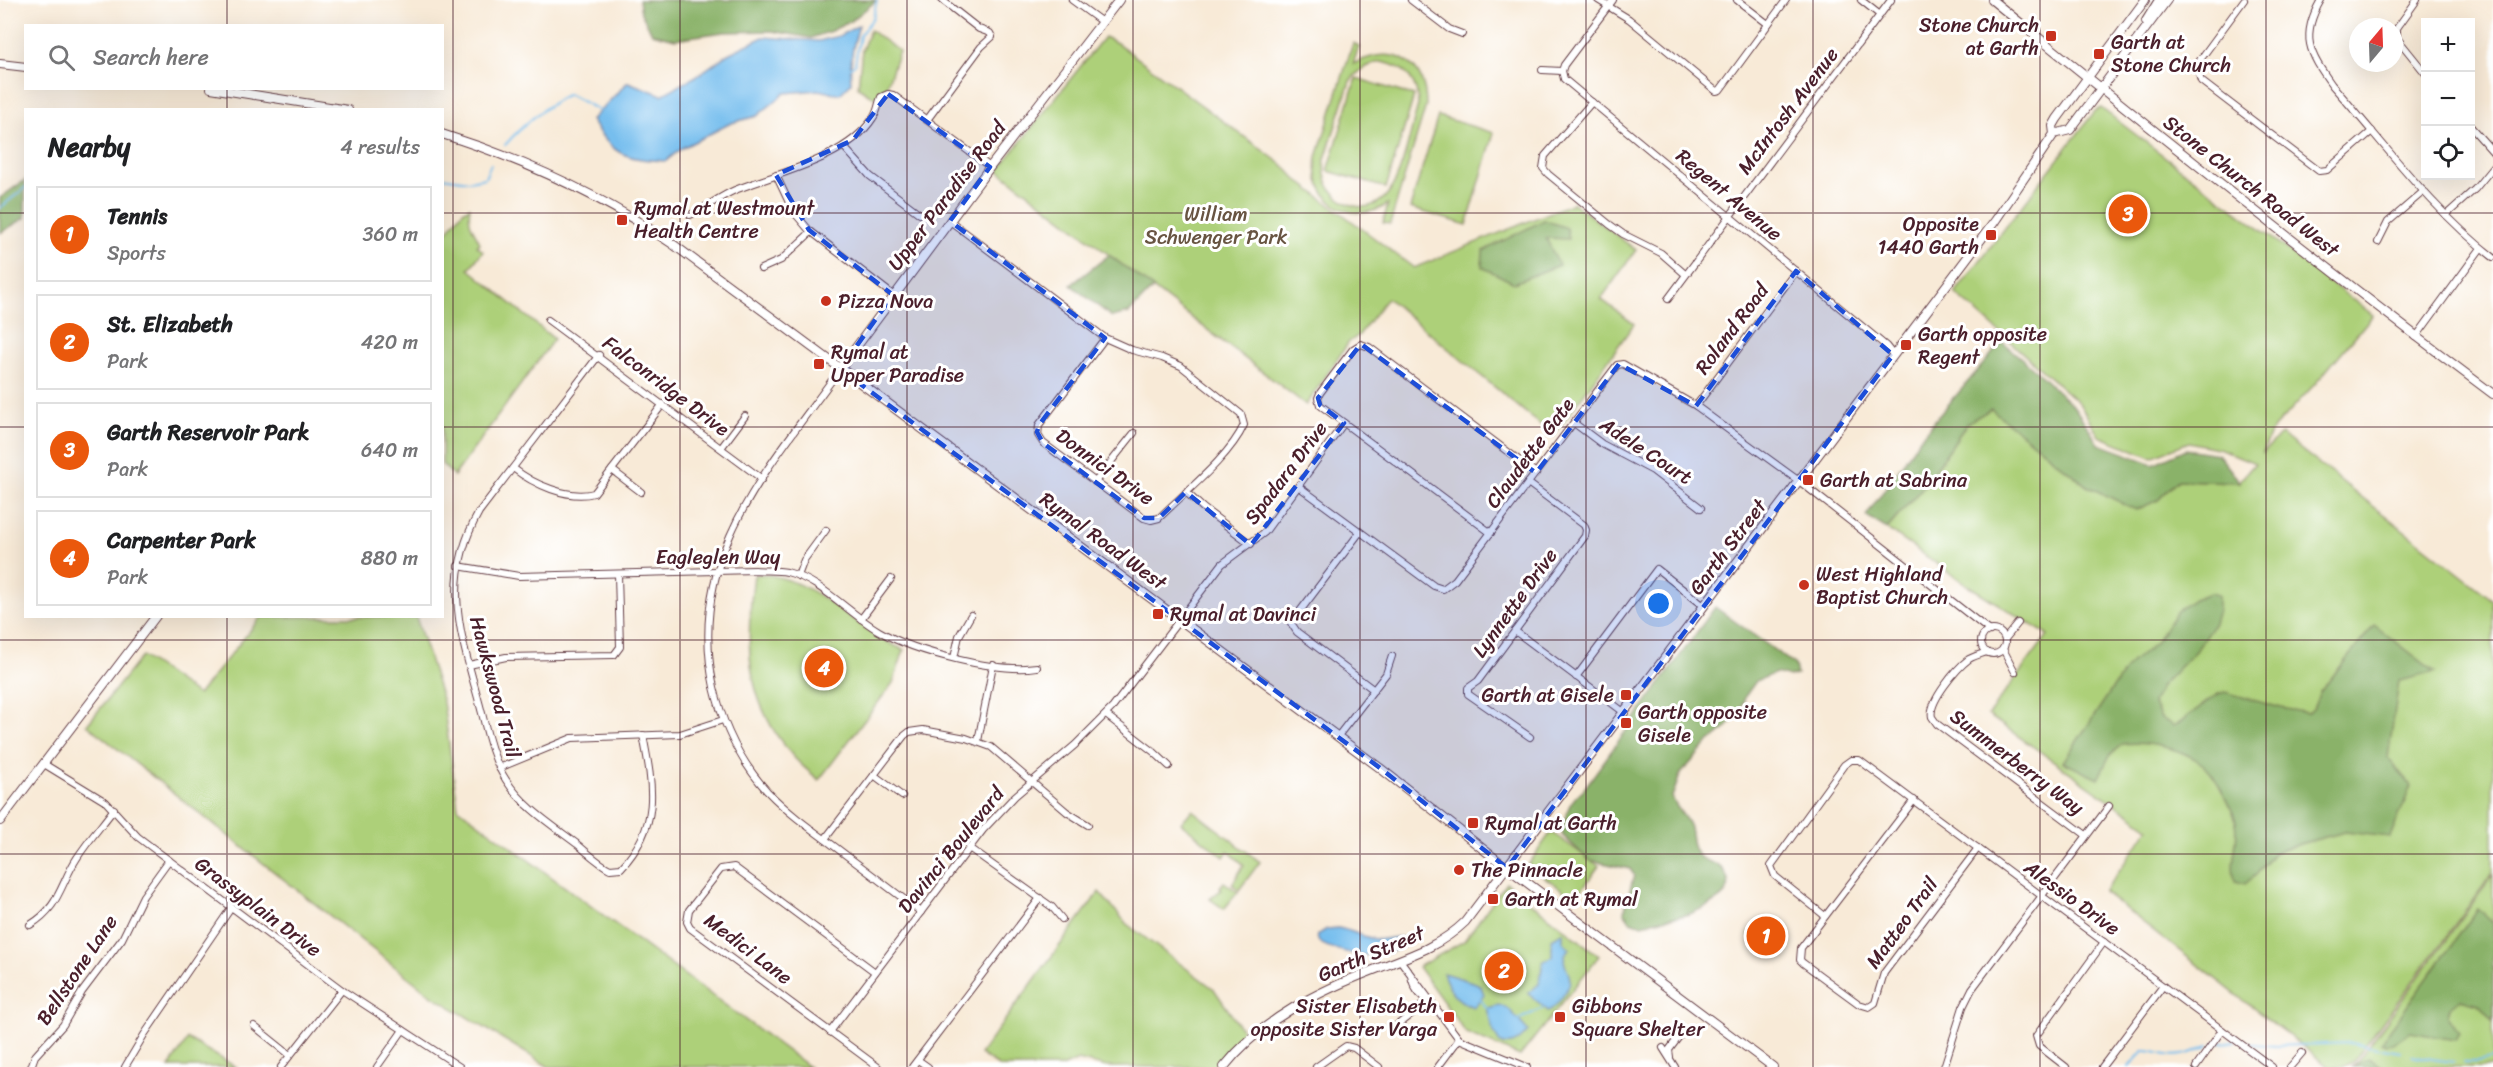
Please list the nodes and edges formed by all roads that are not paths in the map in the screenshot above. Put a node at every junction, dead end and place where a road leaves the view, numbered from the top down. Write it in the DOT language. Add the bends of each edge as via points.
graph roads {
  1 [pos="942,0"];
  2 [pos="1072,0"];
  3 [pos="1119,0"];
  4 [pos="1411,0"];
  5 [pos="1424,0"];
  6 [pos="1598,0"];
  7 [pos="1737,0"];
  8 [pos="1786,0"];
  9 [pos="1861,0"];
  10 [pos="1891,0"];
  11 [pos="1992,0"];
  12 [pos="2145,0"];
  13 [pos="2159,0"];
  14 [pos="2167,0"];
  15 [pos="2244,0"];
  16 [pos="2321,0"];
  17 [pos="2417,0"];
  18 [pos="1611,3"];
  19 [pos="1419,6"];
  20 [pos="1880,15"];
  21 [pos="1102,22"];
  22 [pos="1768,24"];
  23 [pos="1462,34"];
  24 [pos="2131,50"];
  25 [pos="0,64"];
  26 [pos="24,67"];
  27 [pos="1542,70"];
  28 [pos="1562,71"];
  29 [pos="2424,72"];
  30 [pos="2088,78"];
  31 [pos="223,90"];
  32 [pos="2101,90"];
  33 [pos="1592,102"];
  34 [pos="335,108"];
  35 [pos="927,120"];
  36 [pos="2372,130"];
  37 [pos="2475,132"];
  38 [pos="2054,134"];
  39 [pos="444,135"];
  40 [pos="844,147"];
  41 [pos="2493,152"];
  42 [pos="2493,166"];
  43 [pos="990,167"];
  44 [pos="776,174"];
  45 [pos="2424,191"];
  46 [pos="920,214"];
  47 [pos="690,215"];
  48 [pos="2446,215"];
  49 [pos="1729,216"];
  50 [pos="950,221"];
  51 [pos="811,232"];
  52 [pos="2378,242"];
  53 [pos="2481,248"];
  54 [pos="2493,257"];
  55 [pos="761,269"];
  56 [pos="1796,272"];
  57 [pos="1685,274"];
  58 [pos="893,295"];
  59 [pos="1668,299"];
  60 [pos="548,320"];
  61 [pos="2416,337"];
  62 [pos="1105,338"];
  63 [pos="599,355"];
  64 [pos="1893,355"];
  65 [pos="840,369"];
  66 [pos="2493,394"];
  67 [pos="663,404"];
  68 [pos="1696,406"];
  69 [pos="745,416"];
  70 [pos="1344,423"];
  71 [pos="1574,423"];
  72 [pos="1134,434"];
  73 [pos="721,448"];
  74 [pos="513,468"];
  75 [pos="612,470"];
  76 [pos="1536,473"];
  77 [pos="762,479"];
  78 [pos="1799,481"];
  79 [pos="1095,482"];
  80 [pos="1528,483"];
  81 [pos="1298,486"];
  82 [pos="641,492"];
  83 [pos="1186,492"];
  84 [pos="1701,508"];
  85 [pos="826,530"];
  86 [pos="1360,532"];
  87 [pos="1491,533"];
  88 [pos="1251,544"];
  89 [pos="458,566"];
  90 [pos="716,572"];
  91 [pos="618,574"];
  92 [pos="798,576"];
  93 [pos="891,579"];
  94 [pos="1704,606"];
  95 [pos="971,615"];
  96 [pos="154,618"];
  97 [pos="861,619"];
  98 [pos="1181,619"];
  99 [pos="2018,623"];
  100 [pos="1979,624"];
  101 [pos="2010,630"];
  102 [pos="1515,631"];
  103 [pos="1990,631"];
  104 [pos="2000,632"];
  105 [pos="1983,636"];
  106 [pos="2005,639"];
  107 [pos="1982,644"];
  108 [pos="2000,651"];
  109 [pos="1987,652"];
  110 [pos="1392,656"];
  111 [pos="954,657"];
  112 [pos="1972,657"];
  113 [pos="469,665"];
  114 [pos="993,665"];
  115 [pos="1037,667"];
  116 [pos="2015,672"];
  117 [pos="1576,677"];
  118 [pos="1374,690"];
  119 [pos="1625,713"];
  120 [pos="1106,715"];
  121 [pos="723,720"];
  122 [pos="643,735"];
  123 [pos="1338,736"];
  124 [pos="1530,737"];
  125 [pos="978,741"];
  126 [pos="44,764"];
  127 [pos="1169,766"];
  128 [pos="499,768"];
  129 [pos="874,774"];
  130 [pos="1033,781"];
  131 [pos="902,796"];
  132 [pos="1914,800"];
  133 [pos="2109,806"];
  134 [pos="114,809"];
  135 [pos="0,821"];
  136 [pos="1088,825"];
  137 [pos="2086,835"];
  138 [pos="825,840"];
  139 [pos="969,848"];
  140 [pos="1978,848"];
  141 [pos="169,860"];
  142 [pos="1507,868"];
  143 [pos="2041,897"];
  144 [pos="1040,898"];
  145 [pos="231,908"];
  146 [pos="921,912"];
  147 [pos="1825,916"];
  148 [pos="1062,920"];
  149 [pos="30,925"];
  150 [pos="2104,942"];
  151 [pos="1400,960"];
  152 [pos="875,972"];
  153 [pos="2163,986"];
  154 [pos="342,990"];
  155 [pos="1429,1000"];
  156 [pos="254,1026"];
  157 [pos="2222,1029"];
  158 [pos="403,1030"];
  159 [pos="1391,1030"];
  160 [pos="1684,1030"];
  161 [pos="830,1032"];
  162 [pos="1459,1039"];
  163 [pos="1663,1048"];
  164 [pos="2302,1053"];
  165 [pos="290,1055"];
  166 [pos="1670,1057"];
  167 [pos="918,1060"];
  168 [pos="31,1067"];
  169 [pos="125,1067"];
  170 [pos="281,1067"];
  171 [pos="377,1067"];
  172 [pos="460,1067"];
  173 [pos="878,1067"];
  174 [pos="912,1067"];
  175 [pos="928,1067"];
  176 [pos="1224,1067"];
  177 [pos="1316,1067"];
  178 [pos="1379,1067"];
  179 [pos="1438,1067"];
  180 [pos="1527,1067"];
  181 [pos="1675,1067"];
  182 [pos="1773,1067"];
  183 [pos="1944,1067"];
  184 [pos="2066,1067"];
  185 [pos="2102,1067"];
  186 [pos="2196,1067"];
  187 [pos="2272,1067"];
  188 [pos="2290,1067"];
  1 -- 35 [label="street" via="992,37"];
  2 -- 21 [label="street"];
  3 -- 21 [label="main road, Upper Paradise Road"];
  4 -- 19 [label="street"];
  5 -- 19 [label="street"];
  6 -- 18 [label="street"];
  7 -- 22 [label="street"];
  8 -- 22 [label="street"];
  9 -- 20 [label="street"];
  10 -- 20 [label="street, McIntosh Avenue"];
  11 -- 30 [label="main road, Stone Church Road West"];
  12 -- 30 [label="main road, Garth Street"];
  13 -- 24 [label="main road"];
  14 -- 24 [label="main road, Garth Street"];
  15 -- 36 [label="street" via="2200,60 2196,69 2201,81 2319,171 2326,170"];
  16 -- 36 [label="street" via="2311,17 2312,53 2332,85"];
  17 -- 29 [label="street" via="2397,28 2397,38"];
  18 -- 22 [label="street" via="1716,91"];
  18 -- 28 [label="street"];
  19 -- 23 [label="street"];
  20 -- 49 [label="street, McIntosh Avenue"];
  21 -- 43 [label="main road, Upper Paradise Road"];
  24 -- 32 [label="main road, Garth Street"];
  25 -- 26 [label="main road"];
  27 -- 28 [label="street"];
  28 -- 33 [label="street, Regent Avenue" via="1564,79"];
  30 -- 32 [label="main road, Stone Church Road West"];
  30 -- 38 [label="main road, Garth Street" via="2057,119"];
  31 -- 34 [label="main road"];
  32 -- 38 [label="main road, Garth Street" via="2070,130"];
  32 -- 61 [label="main road, Stone Church Road West"];
  33 -- 49 [label="street, Regent Avenue"];
  33 -- 57 [label="street" via="1545,156 1548,174 1609,224 1660,253"];
  35 -- 40 [label="street" via="893,95 884,95 868,126"];
  35 -- 43 [label="street"];
  36 -- 45 [label="street"];
  37 -- 41 [label="street"];
  38 -- 64 [label="main road, Garth Street" via="1991,226"];
  39 -- 65 [label="main road, Rymal Road West" via="521,162 620,210 690,256"];
  40 -- 44 [label="street"];
  40 -- 46 [label="street" via="870,176"];
  42 -- 48 [label="street"];
  43 -- 50 [label="main road, Upper Paradise Road"];
  44 -- 47 [label="street" via="726,194"];
  44 -- 51 [label="street" via="793,211"];
  45 -- 48 [label="street"];
  45 -- 52 [label="street" via="2388,222"];
  48 -- 53 [label="street"];
  49 -- 56 [label="street, Regent Avenue"];
  49 -- 57 [label="street, McIntosh Avenue"];
  50 -- 58 [label="main road, Upper Paradise Road"];
  50 -- 62 [label="street, Donnici Drive"];
  51 -- 55 [label="street" via="781,260"];
  51 -- 58 [label="street"];
  53 -- 54 [label="street"];
  53 -- 61 [label="street"];
  56 -- 64 [label="street, Regent Avenue"];
  56 -- 68 [label="street, Roland Road"];
  57 -- 59 [label="street, McIntosh Avenue"];
  58 -- 65 [label="main road, Upper Paradise Road"];
  60 -- 63 [label="street, Falconridge Drive"];
  61 -- 66 [label="main road, Stone Church Road West"];
  62 -- 79 [label="street, Donnici Drive" via="1038,429 1043,444"];
  62 -- 83 [label="street, Donnici Drive" via="1181,366 1241,414 1244,425 1240,434"];
  63 -- 67 [label="street, Falconridge Drive"];
  63 -- 74 [label="street, Hawkswood Trail"];
  64 -- 78 [label="main road, Garth Street"];
  65 -- 77 [label="street, Upper Paradise Road"];
  65 -- 98 [label="main road, Rymal Road West"];
  67 -- 73 [label="street, Falconridge Drive"];
  67 -- 75 [label="street"];
  68 -- 71 [label="street, Claudette Gate" via="1619,364"];
  68 -- 78 [label="street, Claudette Gate"];
  69 -- 73 [label="street"];
  70 -- 76 [label="street" via="1320,405 1318,398 1353,349 1361,344"];
  70 -- 81 [label="street, Spadara Drive"];
  70 -- 87 [label="street"];
  71 -- 76 [label="street, Claudette Gate"];
  71 -- 84 [label="street, Adele Court" via="1602,444 1653,471"];
  72 -- 79 [label="street"];
  73 -- 77 [label="street, Falconridge Drive"];
  74 -- 75 [label="street" via="546,487 586,495 594,493"];
  74 -- 89 [label="street, Hawkswood Trail" via="471,526"];
  75 -- 82 [label="street"];
  76 -- 80 [label="street, Claudette Gate"];
  77 -- 90 [label="street, Upper Paradise Road" via="739,514"];
  78 -- 94 [label="main road, Garth Street"];
  78 -- 100 [label="street, Claudette Gate"];
  79 -- 83 [label="street, Donnici Drive" via="1151,520 1160,518"];
  80 -- 87 [label="street, Claudette Gate"];
  80 -- 102 [label="street, Lynnette Drive" via="1586,530"];
  81 -- 86 [label="street, Claudette Gate"];
  81 -- 88 [label="street, Spadara Drive"];
  83 -- 88 [label="street"];
  85 -- 92 [label="street" via="804,560"];
  86 -- 87 [label="street, Claudette Gate" via="1443,589 1455,580"];
  86 -- 118 [label="street" via="1291,623 1297,632"];
  88 -- 98 [label="street, Spadara Drive" via="1222,564"];
  89 -- 91 [label="street, Eagleglen Way" via="519,576"];
  89 -- 113 [label="street, Hawkswood Trail" via="457,614"];
  90 -- 91 [label="street, Eagleglen Way"];
  90 -- 92 [label="street, Eagleglen Way" via="776,571"];
  90 -- 121 [label="street, Upper Paradise Road" via="708,613 708,651"];
  91 -- 113 [label="street" via="620,647 614,655 506,657"];
  92 -- 97 [label="street, Eagleglen Way"];
  93 -- 97 [label="street"];
  94 -- 117 [label="street" via="1656,569"];
  94 -- 119 [label="main road, Garth Street"];
  95 -- 111 [label="street" via="959,636"];
  96 -- 126 [label="main road"];
  97 -- 111 [label="street, Eagleglen Way" via="903,644"];
  98 -- 120 [label="street, Davinci Boulevard"];
  98 -- 123 [label="main road, Rymal Road West"];
  99 -- 101 [label="street"];
  100 -- 103 [label="street, Claudette Gate"];
  100 -- 105 [label="street"];
  101 -- 104 [label="street"];
  101 -- 106 [label="street"];
  102 -- 117 [label="street"];
  102 -- 124 [label="street, Lynnette Drive" via="1478,681 1468,688 1468,694"];
  103 -- 104 [label="street"];
  103 -- 105 [label="street"];
  104 -- 106 [label="street"];
  105 -- 107 [label="street"];
  106 -- 108 [label="street"];
  107 -- 109 [label="street"];
  107 -- 112 [label="street, Summerberry Way"];
  108 -- 109 [label="street"];
  108 -- 116 [label="street"];
  109 -- 112 [label="street, Summerberry Way"];
  110 -- 118 [label="street" via="1386,674"];
  111 -- 114 [label="street, Eagleglen Way"];
  112 -- 137 [label="street, Summerberry Way" via="1932,704 1934,721"];
  113 -- 128 [label="street, Hawkswood Trail"];
  114 -- 115 [label="street, Eagleglen Way"];
  114 -- 125 [label="street"];
  117 -- 119 [label="street"];
  118 -- 123 [label="street"];
  119 -- 142 [label="main road, Garth Street"];
  120 -- 127 [label="street"];
  120 -- 130 [label="street, Davinci Boulevard"];
  121 -- 122 [label="street" via="686,733"];
  121 -- 138 [label="street, Upper Paradise Road" via="744,762 762,785"];
  122 -- 128 [label="street" via="572,738"];
  122 -- 128 [label="street, Hawkswood Trail" via="652,781 651,814 633,854 619,869 607,868 531,809"];
  123 -- 142 [label="main road, Rymal Road West"];
  125 -- 129 [label="street" via="916,730 904,736"];
  125 -- 130 [label="street" via="1000,753"];
  126 -- 134 [label="street, Grassyplain Drive"];
  126 -- 135 [label="main road"];
  129 -- 131 [label="street"];
  129 -- 138 [label="street"];
  130 -- 136 [label="street" via="1067,813"];
  130 -- 139 [label="street, Davinci Boulevard" via="999,812"];
  132 -- 140 [label="street, Alessio Drive"];
  132 -- 147 [label="street"];
  132 -- 147 [label="street, Alessio Drive" via="1863,762 1851,760 1844,765 1771,866 1774,876"];
  133 -- 137 [label="street"];
  134 -- 141 [label="street, Grassyplain Drive" via="138,837"];
  134 -- 149 [label="street" via="79,855 51,908"];
  137 -- 143 [label="street"];
  138 -- 146 [label="street, Upper Paradise Road"];
  139 -- 144 [label="street"];
  139 -- 146 [label="street, Davinci Boulevard"];
  140 -- 143 [label="street, Alessio Drive"];
  140 -- 147 [label="street, Matteo Trail" via="1884,973 1875,1003 1869,1007 1859,1004 1803,963 1801,948"];
  141 -- 145 [label="street, Grassyplain Drive"];
  141 -- 168 [label="street, Bellstone Lane" via="142,896 123,939 82,992 63,1025 35,1056"];
  142 -- 151 [label="main road, Garth Street" via="1455,931 1435,946"];
  142 -- 182 [label="main road, Rymal Road West"];
  143 -- 150 [label="street, Alessio Drive"];
  143 -- 183 [label="street" via="1967,998"];
  144 -- 148 [label="street"];
  144 -- 167 [label="street"];
  145 -- 154 [label="street, Grassyplain Drive"];
  145 -- 169 [label="street"];
  146 -- 152 [label="street, Davinci Boulevard"];
  150 -- 153 [label="street, Alessio Drive"];
  150 -- 184 [label="street" via="2036,1036 2039,1046"];
  151 -- 155 [label="street" via="1411,975 1412,984"];
  151 -- 176 [label="main road, Garth Street" via="1287,1010 1258,1032"];
  152 -- 161 [label="street, Davinci Boulevard"];
  152 -- 161 [label="street, Medici Lane" via="734,867 721,869 689,910 690,928"];
  153 -- 157 [label="street, Alessio Drive"];
  153 -- 185 [label="street"];
  154 -- 158 [label="street, Grassyplain Drive"];
  154 -- 165 [label="street"];
  155 -- 159 [label="street"];
  155 -- 162 [label="street"];
  156 -- 165 [label="street"];
  157 -- 186 [label="street"];
  157 -- 187 [label="street, Alessio Drive"];
  158 -- 171 [label="street"];
  158 -- 172 [label="street, Grassyplain Drive"];
  160 -- 166 [label="street" via="1669,1050"];
  161 -- 173 [label="street, Medici Lane"];
  162 -- 179 [label="street"];
  162 -- 180 [label="street"];
  163 -- 166 [label="street"];
  164 -- 188 [label="street"];
  165 -- 170 [label="street"];
  166 -- 181 [label="street"];
  167 -- 174 [label="street"];
  167 -- 175 [label="street"];
  177 -- 178 [label="street" via="1346,1046"];
}
